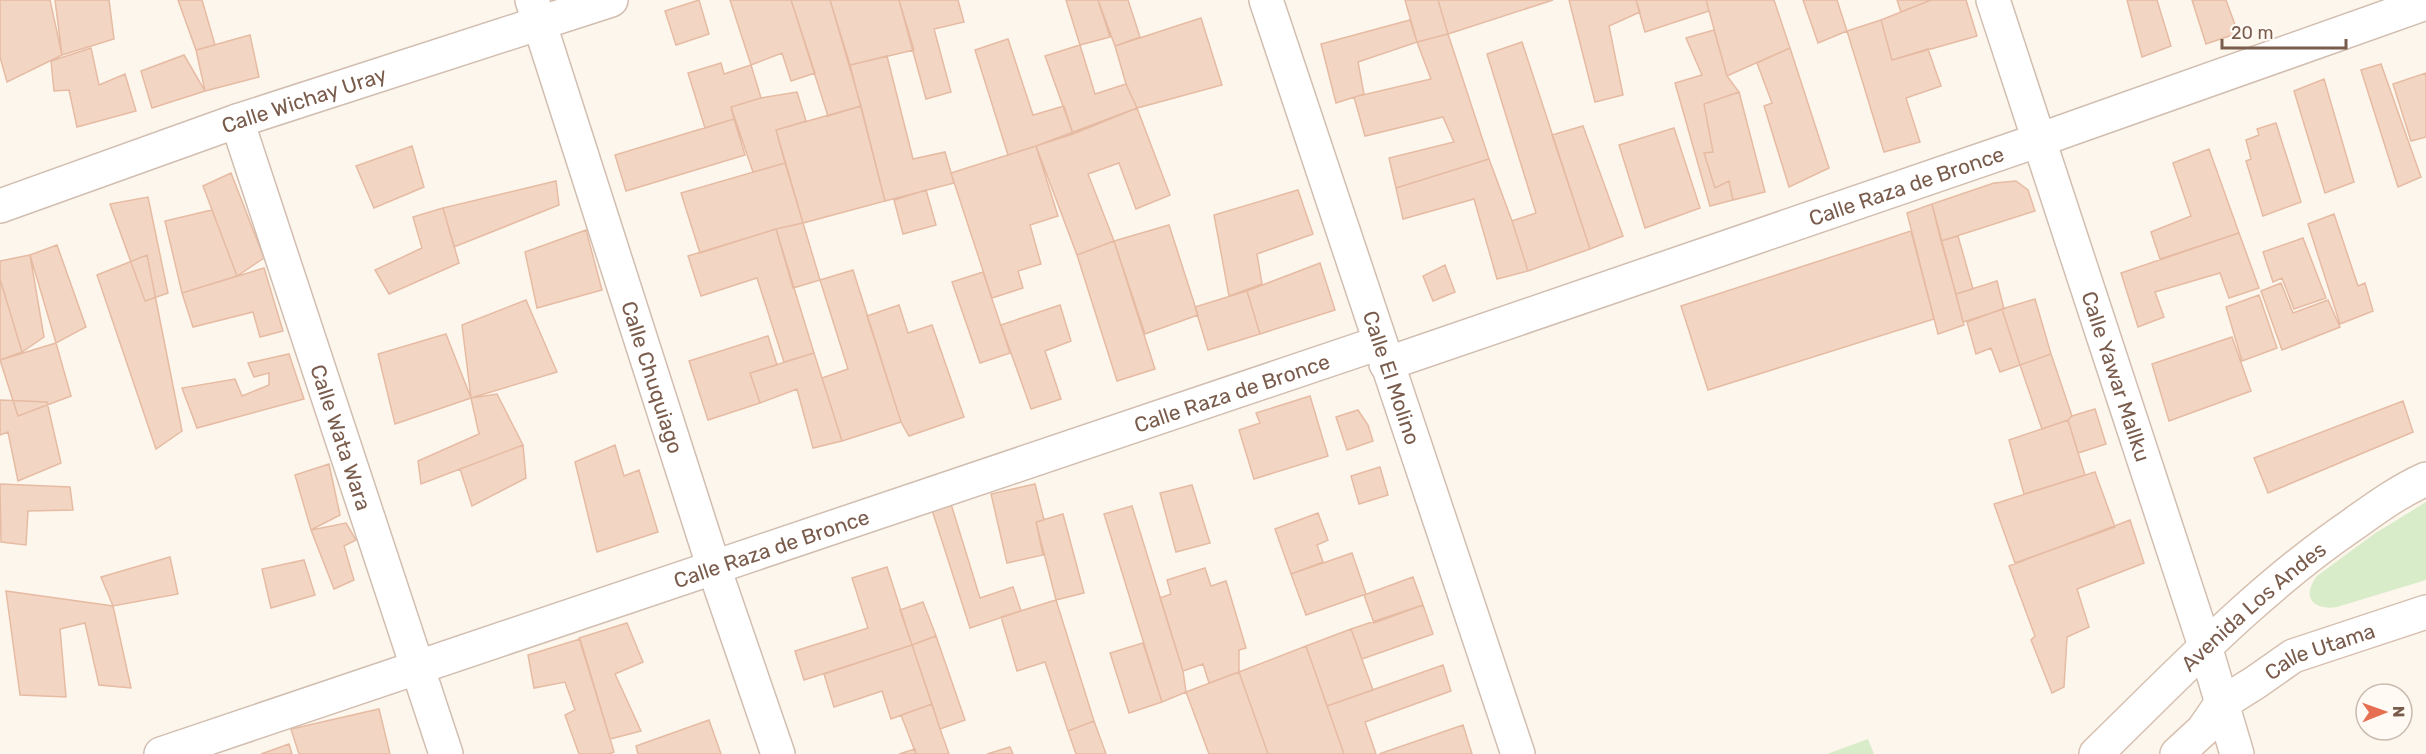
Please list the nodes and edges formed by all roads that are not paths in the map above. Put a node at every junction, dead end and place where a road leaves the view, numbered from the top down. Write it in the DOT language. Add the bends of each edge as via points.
graph roads {
  1 [pos="610,0"];
  2 [pos="1266,0"];
  3 [pos="1993,0"];
  4 [pos="2426,3"];
  5 [pos="536,11"];
  6 [pos="237,121"];
  7 [pos="2038,140"];
  8 [pos="0,206"];
  9 [pos="1383,353"];
  10 [pos="2426,479"];
  11 [pos="714,568"];
  12 [pos="2426,612"];
  13 [pos="2205,646"];
  14 [pos="416,669"];
  15 [pos="2221,704"];
  16 [pos="161,754"];
  17 [pos="446,754"];
  18 [pos="778,754"];
  19 [pos="1518,754"];
  20 [pos="2096,754"];
  21 [pos="2177,754"];
  22 [pos="2237,754"];
  1 -- 5 [label="street, Calle Wichay Uray"];
  2 -- 9 [label="street, Calle El Molino"];
  3 -- 7 [label="street, Calle Yawar Mallku"];
  4 -- 7 [label="street, Calle Raza de Bronce"];
  5 -- 6 [label="street, Calle Wichay Uray"];
  5 -- 11 [label="street, Calle Chuquiago"];
  6 -- 8 [label="street, Calle Wichay Uray"];
  6 -- 14 [label="street, Calle Wata Wara"];
  7 -- 9 [label="street, Calle Raza de Bronce"];
  7 -- 13 [label="street, Calle Yawar Mallku"];
  9 -- 11 [label="street, Calle Raza de Bronce"];
  9 -- 19 [label="street, Calle El Molino"];
  10 -- 13 [label="street, Avenida Los Andes" via="2401,490 2328,541"];
  11 -- 14 [label="street, Calle Raza de Bronce"];
  11 -- 18 [label="street, Calle Chuquiago"];
  12 -- 15 [label="street, Calle Utama" via="2293,656"];
  13 -- 15 [label="street, Calle Yawar Mallku"];
  13 -- 20 [label="street, Avenida Los Andes"];
  14 -- 16 [label="street, Calle Raza de Bronce"];
  14 -- 17 [label="street, Calle Wata Wara"];
  15 -- 21 [label="street" via="2203,730"];
  15 -- 22 [label="street, Calle Yawar Mallku"];
}
